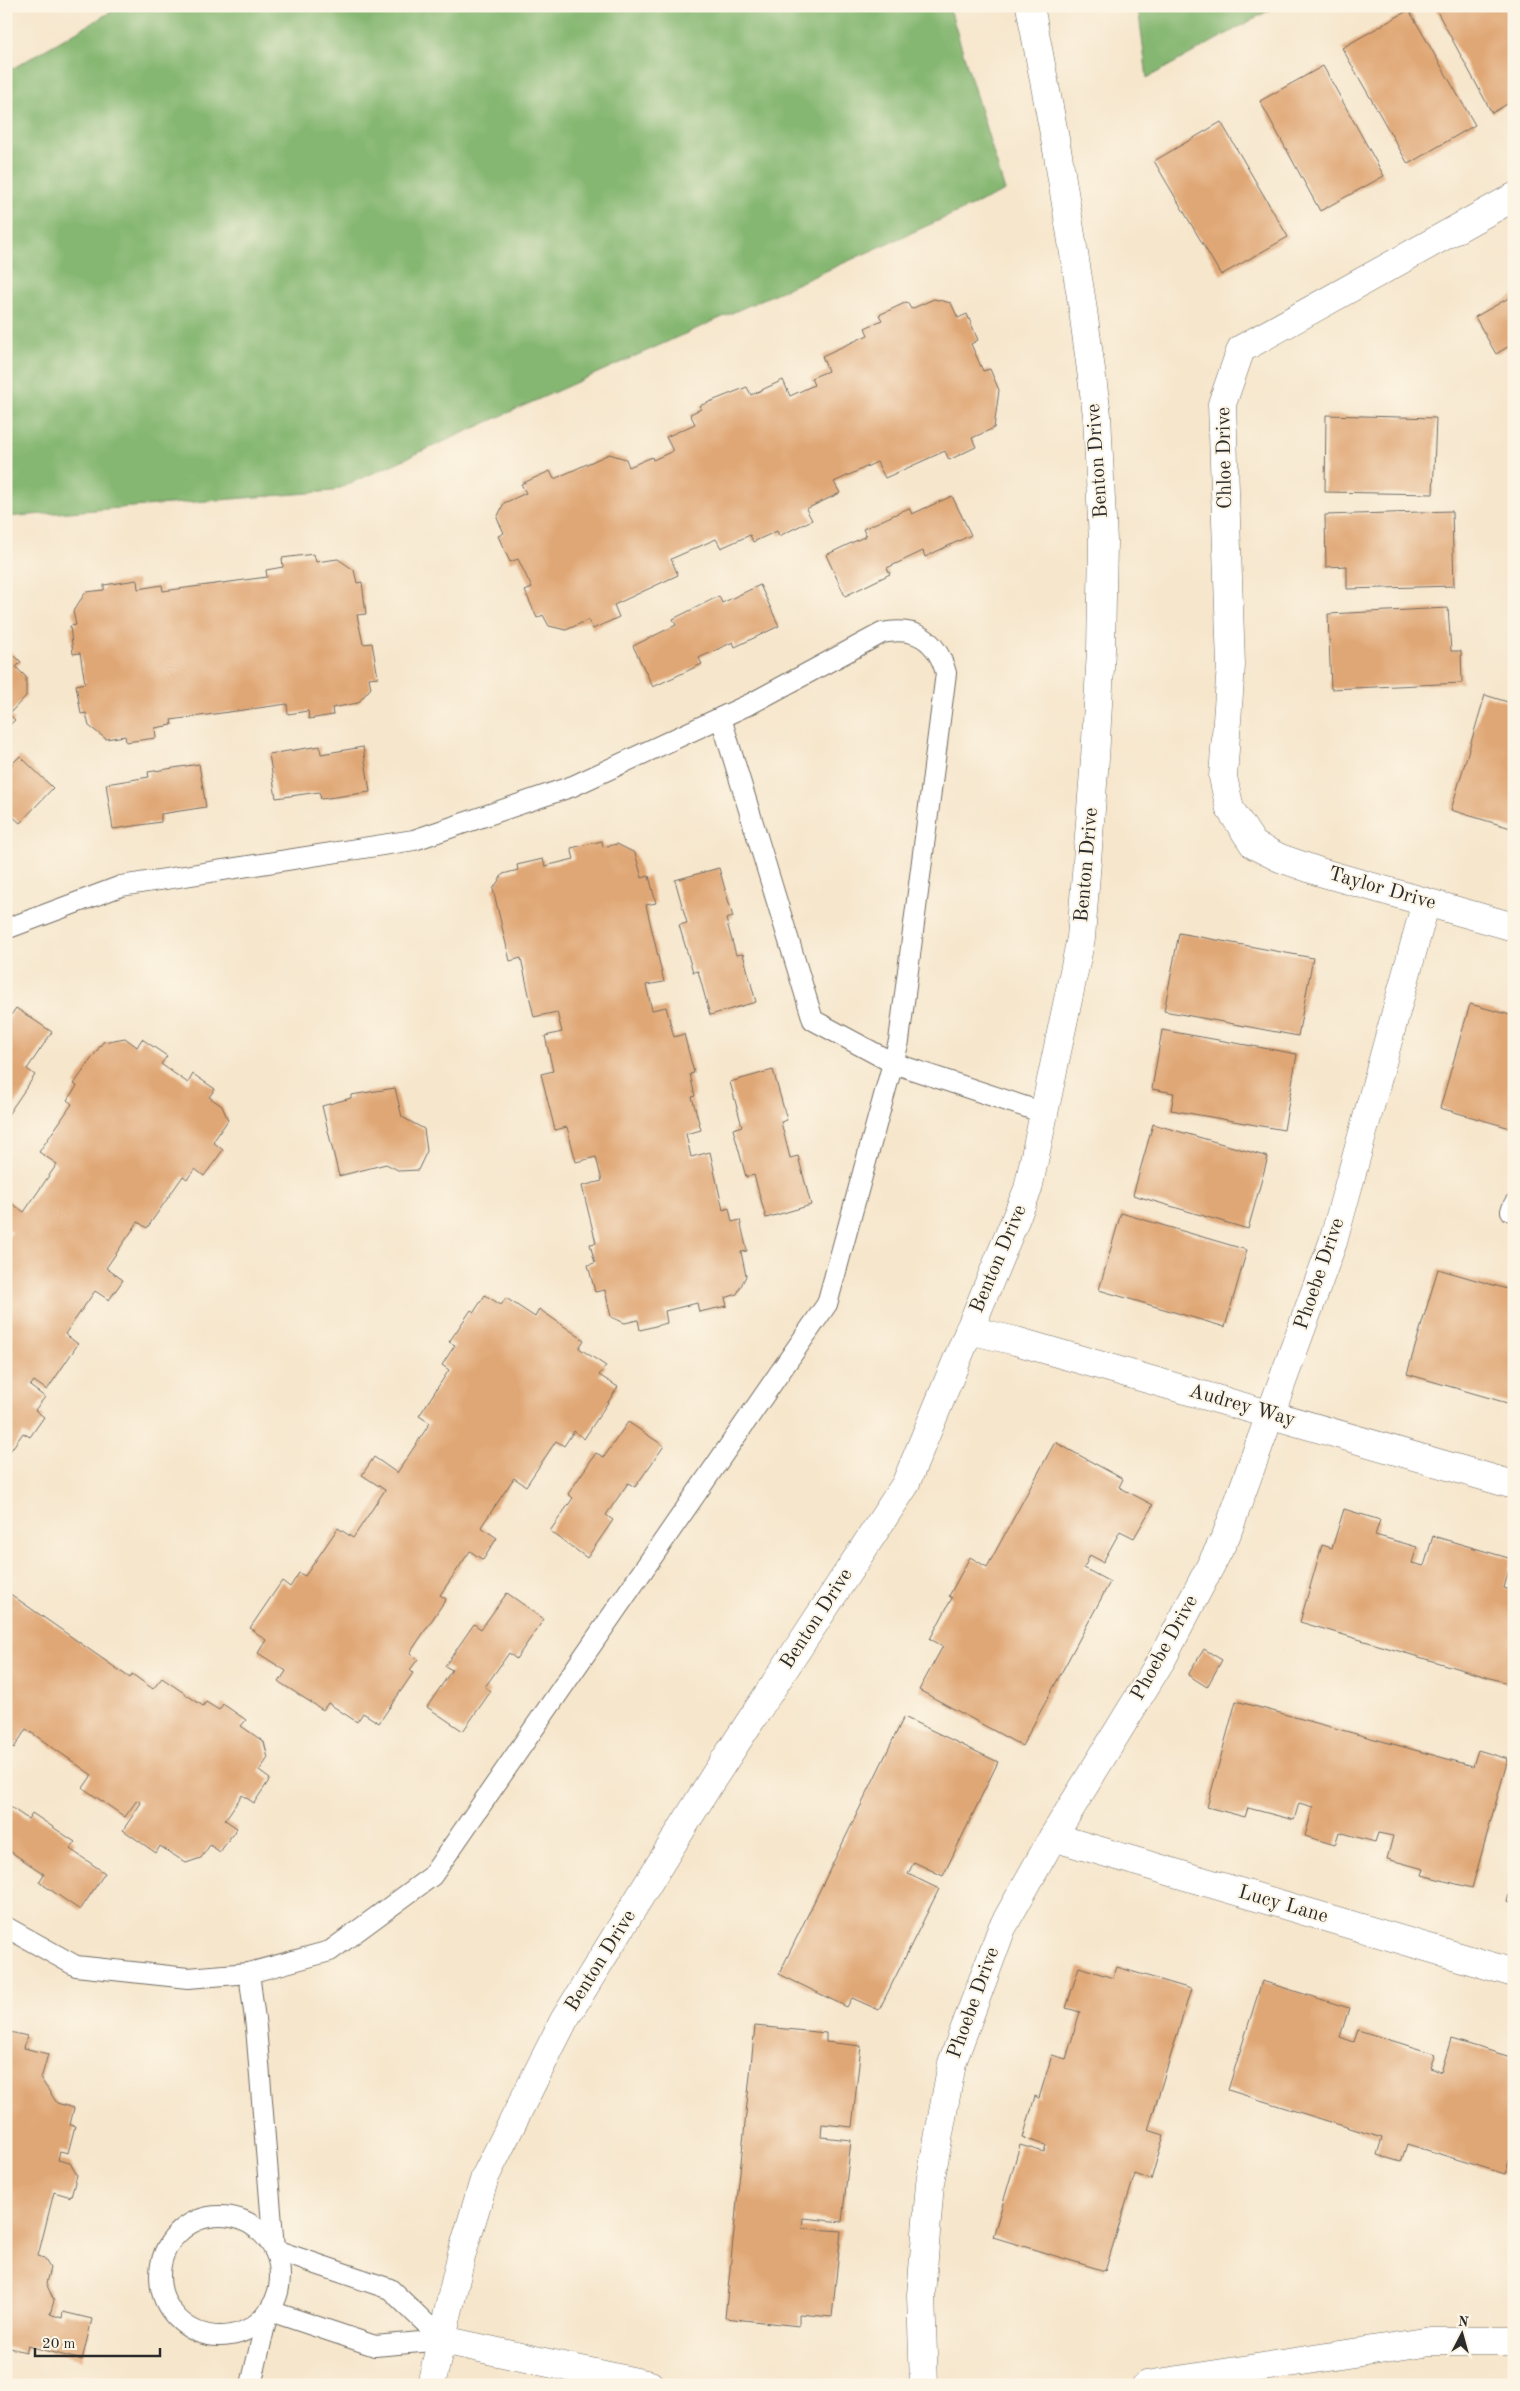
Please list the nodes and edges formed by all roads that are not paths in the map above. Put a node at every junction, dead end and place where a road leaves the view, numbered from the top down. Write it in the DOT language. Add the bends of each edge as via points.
graph roads {
  1 [pos="1030,6"];
  2 [pos="1514,197"];
  3 [pos="721,718"];
  4 [pos="1254,845"];
  5 [pos="1426,902"];
  6 [pos="1514,927"];
  7 [pos="6,929"];
  8 [pos="893,1063"];
  9 [pos="1044,1114"];
  10 [pos="1514,1204"];
  11 [pos="1514,1212"];
  12 [pos="970,1330"];
  13 [pos="1270,1414"];
  14 [pos="1514,1485"];
  15 [pos="1053,1837"];
  16 [pos="6,1927"];
  17 [pos="249,1973"];
  18 [pos="1514,1973"];
  19 [pos="274,2250"];
  20 [pos="269,2312"];
  21 [pos="443,2340"];
  22 [pos="1514,2341"];
  23 [pos="251,2385"];
  24 [pos="431,2385"];
  25 [pos="650,2385"];
  26 [pos="924,2385"];
  27 [pos="1146,2385"];
  1 -- 9 [label="street, Benton Drive" via="1082,302 1097,415 1103,542 1098,719 1081,938"];
  2 -- 4 [label="street, Chloe Drive" via="1241,348 1222,404 1231,665 1223,777 1230,809"];
  3 -- 7 [label="lane" via="574,786 414,840 121,886"];
  3 -- 8 [label="lane" via="813,1020"];
  3 -- 8 [label="lane" via="882,633 896,630 924,638 942,660 946,673 899,1041"];
  4 -- 5 [label="street, Taylor Drive" via="1320,872"];
  5 -- 6 [label="street, Taylor Drive"];
  5 -- 13 [label="street, Phoebe Drive" via="1333,1242"];
  8 -- 9 [label="lane"];
  8 -- 17 [label="lane" via="827,1304 432,1876 330,1951"];
  9 -- 12 [label="street, Benton Drive" via="1028,1189"];
  10 -- 11 [label="lane" via="1511,1211"];
  12 -- 13 [label="street, Audrey Way"];
  12 -- 21 [label="street, Benton Drive" via="905,1485 713,1778 564,2020 485,2177 461,2257"];
  13 -- 14 [label="street, Audrey Way"];
  13 -- 15 [label="street, Phoebe Drive" via="1226,1536 1162,1659"];
  15 -- 18 [label="street, Lucy Lane"];
  15 -- 26 [label="street, Phoebe Drive" via="1002,1928 952,2063 930,2184 921,2295"];
  16 -- 17 [label="lane" via="76,1966 188,1978"];
  17 -- 19 [label="lane"];
  19 -- 20 [label="lane" via="280,2270 279,2292"];
  19 -- 20 [label="lane" via="264,2234 247,2222 229,2216 209,2217 190,2223 174,2236 163,2252 159,2272 160,2291 168,2309 182,2324 199,2334 219,2337 238,2334 256,2325"];
  19 -- 21 [label="lane" via="390,2289"];
  20 -- 21 [label="lane" via="375,2346"];
  20 -- 23 [label="lane"];
  21 -- 24 [label="street, Benton Drive"];
  21 -- 25 [label="street"];
  22 -- 27 [label="street" via="1431,2340"];
}
